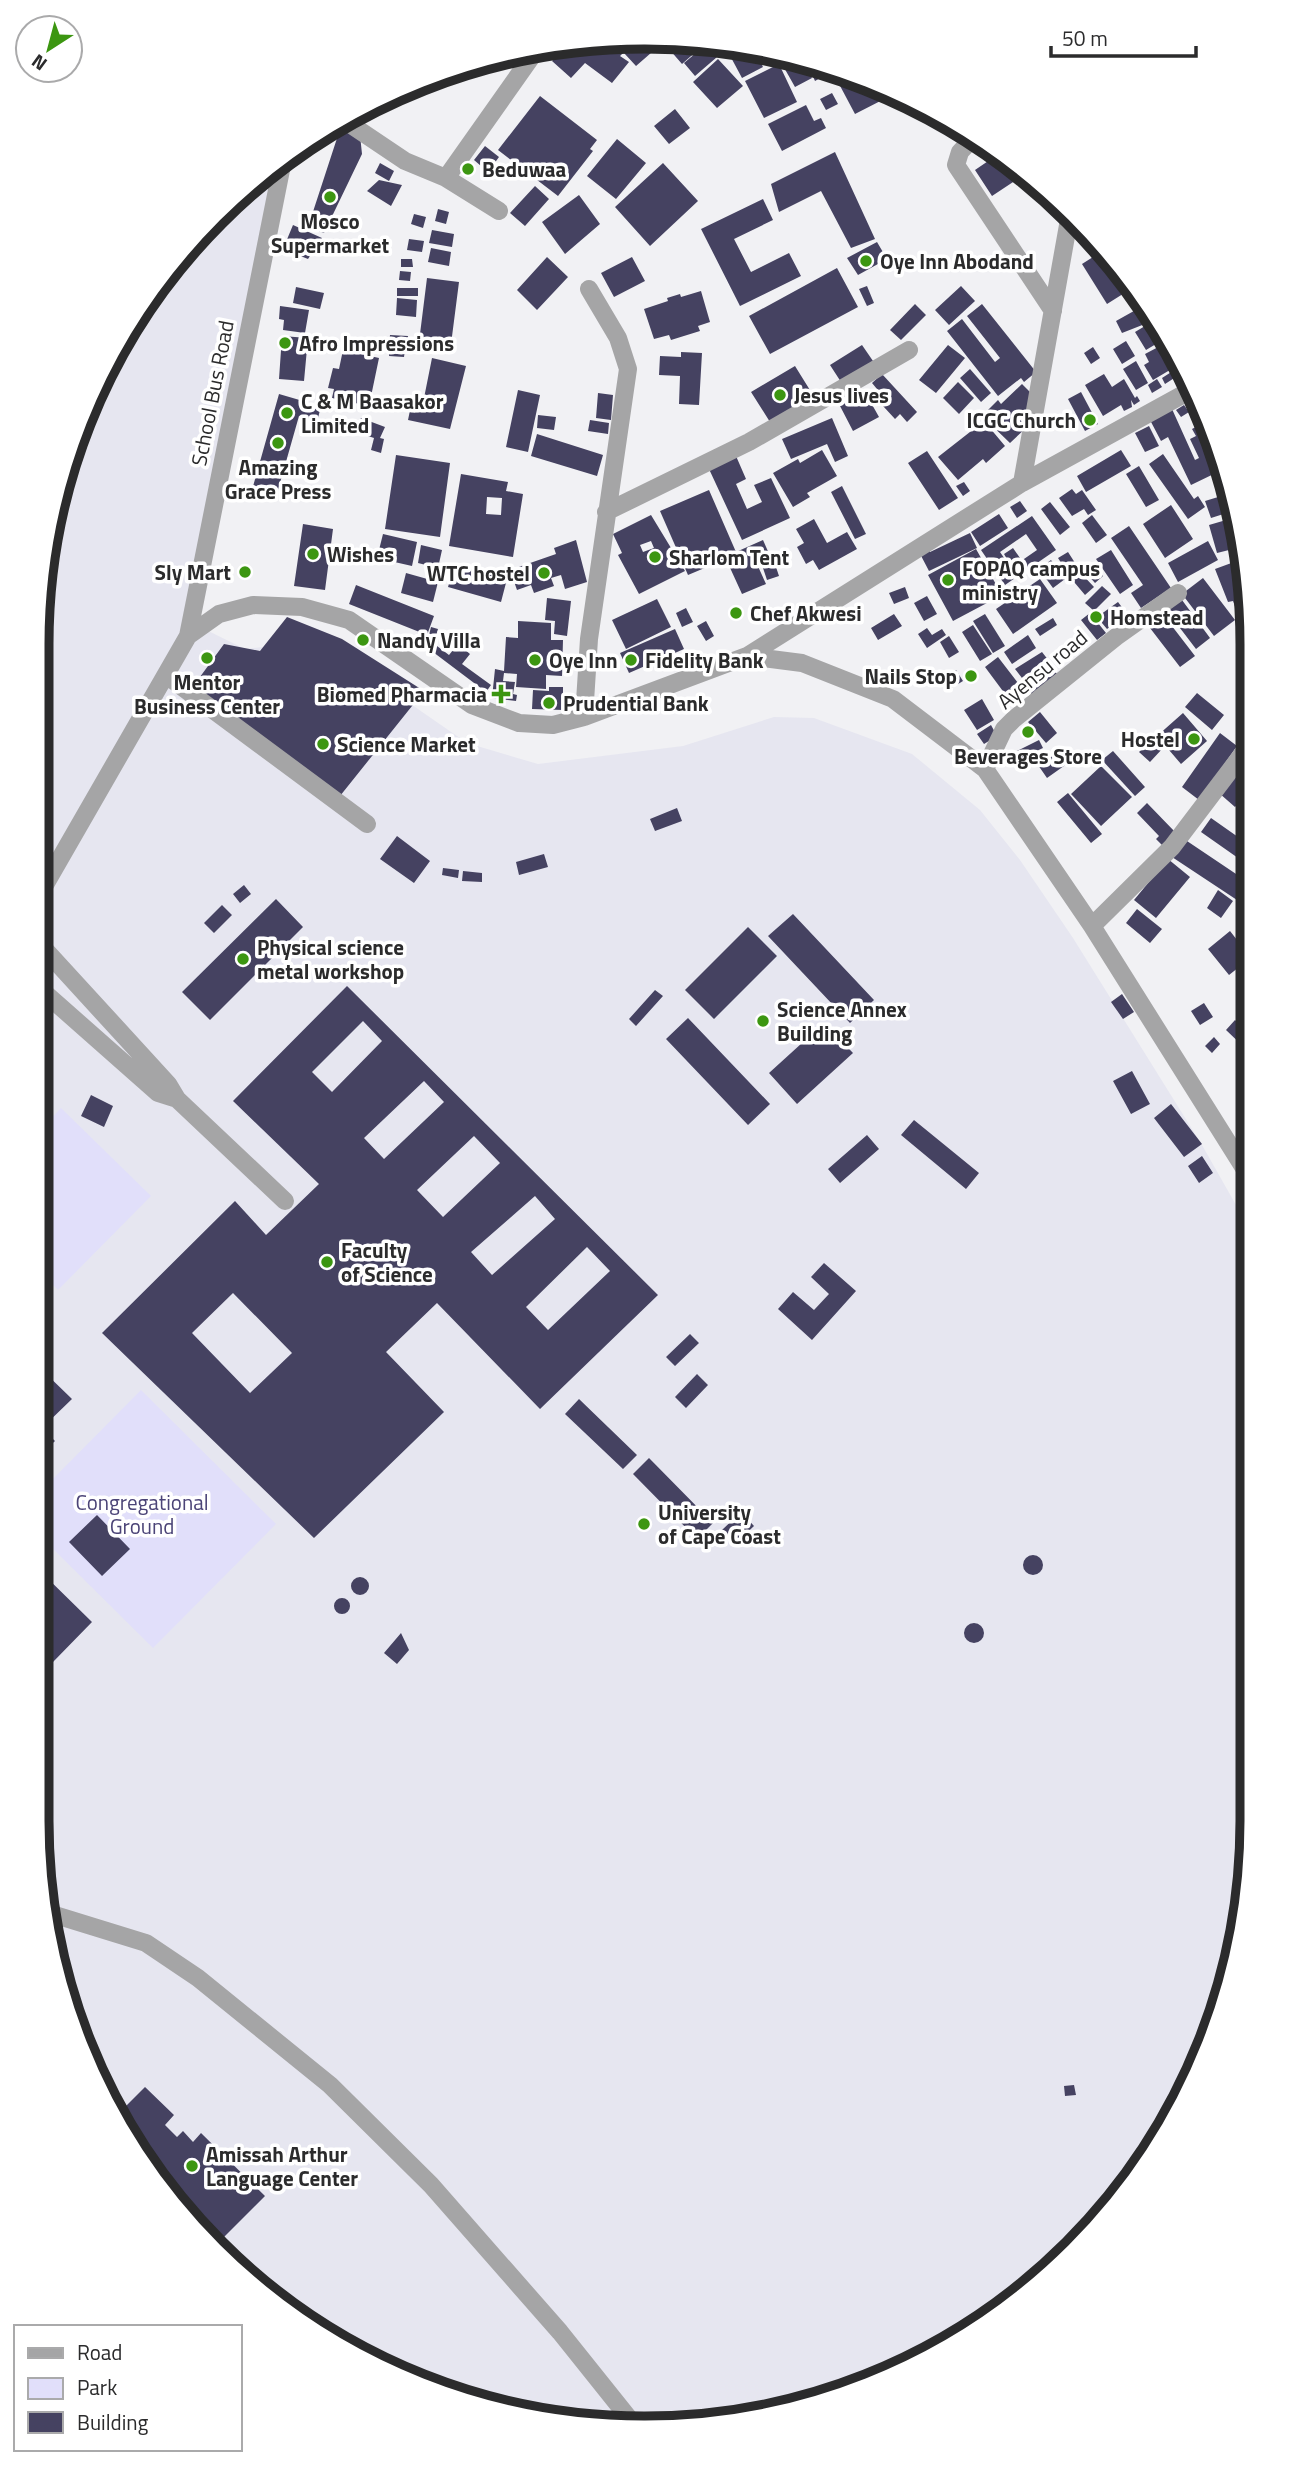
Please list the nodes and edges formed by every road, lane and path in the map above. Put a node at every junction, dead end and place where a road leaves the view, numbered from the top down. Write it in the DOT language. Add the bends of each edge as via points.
graph roads {
  1 [pos="529,60"];
  2 [pos="353,126"];
  3 [pos="967,144"];
  4 [pos="280,173"];
  5 [pos="446,178"];
  6 [pos="499,211"];
  7 [pos="1068,225"];
  8 [pos="589,289"];
  9 [pos="1052,311"];
  10 [pos="909,350"];
  11 [pos="1185,394"];
  12 [pos="1022,483"];
  13 [pos="606,512"];
  14 [pos="1178,593"];
  15 [pos="188,636"];
  16 [pos="747,656"];
  17 [pos="166,675"];
  18 [pos="584,717"];
  19 [pos="1240,757"];
  20 [pos="985,769"];
  21 [pos="367,824"];
  22 [pos="49,878"];
  23 [pos="1092,926"];
  24 [pos="49,954"];
  25 [pos="49,997"];
  26 [pos="177,1099"];
  27 [pos="1240,1158"];
  28 [pos="285,1201"];
  29 [pos="57,1915"];
  30 [pos="627,2416"];
  1 -- 5 [label="street"];
  2 -- 5 [label="street" via="405,161"];
  3 -- 9 [label="street" via="956,165"];
  4 -- 15 [label="street, School Bus Road"];
  5 -- 6 [label="street"];
  7 -- 9 [label="street"];
  8 -- 13 [label="street" via="618,338 628,369"];
  9 -- 12 [label="street"];
  10 -- 13 [label="street" via="749,442"];
  11 -- 12 [label="street"];
  12 -- 16 [label="street"];
  13 -- 18 [label="street"];
  14 -- 20 [label="street, Ayensu road" via="1014,719 1004,729"];
  15 -- 17 [label="street"];
  15 -- 18 [label="street" via="219,614 253,605 303,607 348,620 472,705 519,723 553,725"];
  16 -- 18 [label="street"];
  16 -- 20 [label="street" via="802,663 893,699"];
  17 -- 21 [label="street"];
  17 -- 22 [label="street"];
  19 -- 23 [label="street" via="1172,847"];
  20 -- 23 [label="street"];
  23 -- 27 [label="street"];
  24 -- 26 [label="street"];
  25 -- 26 [label="street" via="158,1093"];
  26 -- 28 [label="street"];
  29 -- 30 [label="street" via="146,1943 198,1978 330,2085 431,2185"];
}
